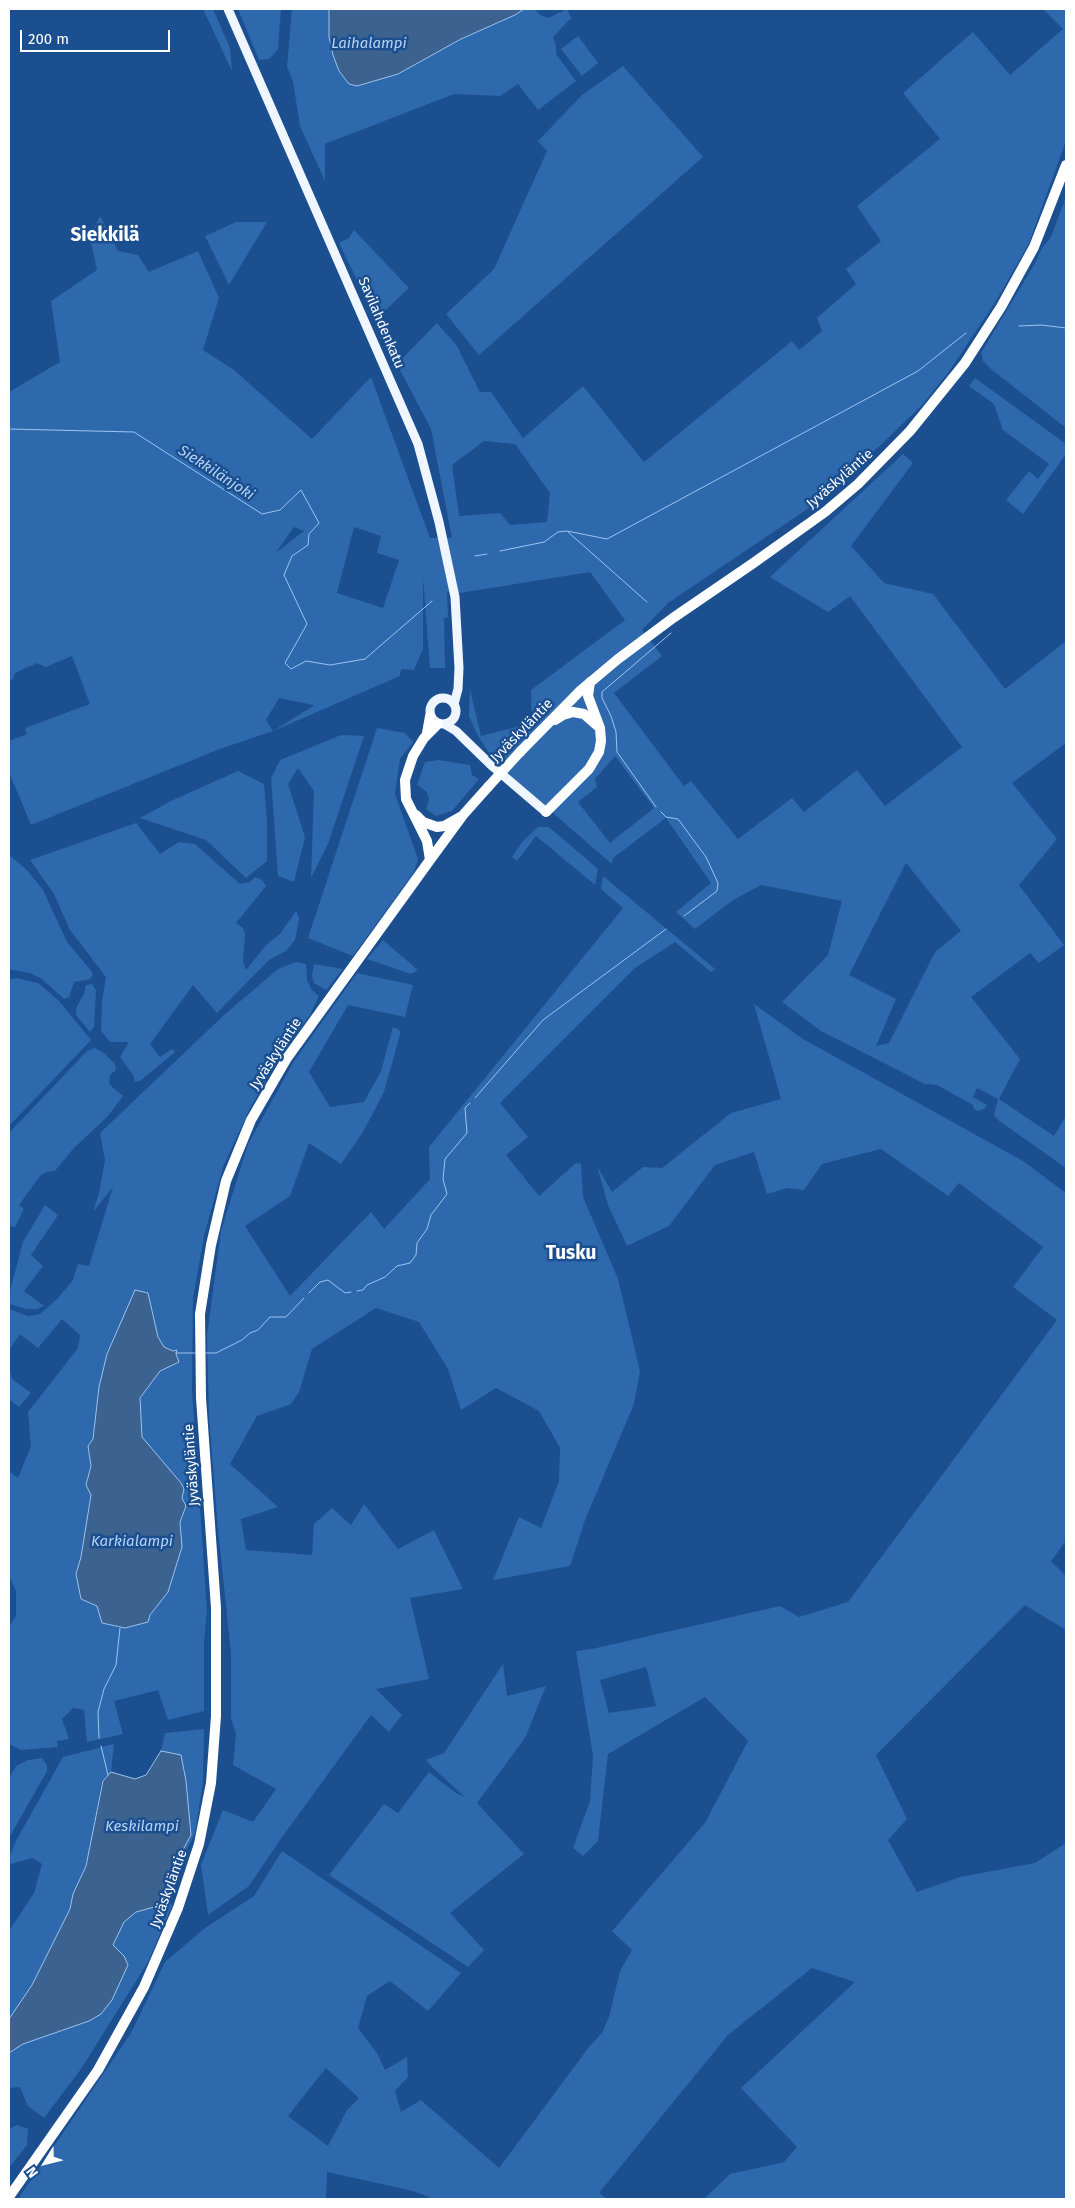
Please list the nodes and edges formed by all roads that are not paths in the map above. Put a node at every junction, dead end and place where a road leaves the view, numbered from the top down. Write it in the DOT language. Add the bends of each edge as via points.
graph roads {
  1 [pos="228,9"];
  2 [pos="1066,165"];
  3 [pos="457,663"];
  4 [pos="590,682"];
  5 [pos="442,698"];
  6 [pos="455,708"];
  7 [pos="430,716"];
  8 [pos="442,724"];
  9 [pos="544,727"];
  10 [pos="600,728"];
  11 [pos="424,738"];
  12 [pos="474,748"];
  13 [pos="546,812"];
  14 [pos="413,813"];
  15 [pos="463,815"];
  16 [pos="430,860"];
  17 [pos="9,2197"];
  1 -- 3 [label="main road, Savilahdenkatu" via="418,444 441,530 454,597"];
  2 -- 4 [label="highway, Jyväskyläntie" via="1034,247 1001,308 965,363 910,431 825,512 673,618"];
  3 -- 5 [label="main road, Savilahdenkatu" via="452,689"];
  3 -- 6 [label="main road, Savilahdenkatu"];
  4 -- 9 [label="highway, Jyväskyläntie"];
  4 -- 10 [label="highway" via="588,696"];
  5 -- 6 [label="main road" via="449,699"];
  5 -- 7 [label="main road" via="432,703"];
  6 -- 8 [label="main road" via="453,720"];
  6 -- 12 [label="main road, Savilahdenkatu" via="458,725"];
  7 -- 8 [label="main road"];
  7 -- 11 [label="highway"];
  8 -- 11 [label="highway"];
  8 -- 12 [label="main road" via="452,728"];
  9 -- 10 [label="highway" via="563,714 573,712 584,714"];
  9 -- 15 [label="highway, Jyväskyläntie, bridge"];
  10 -- 13 [label="highway" via="601,741 596,760"];
  11 -- 14 [label="highway" via="413,756 405,780 406,799"];
  12 -- 13 [label="main road"];
  14 -- 15 [label="highway" via="423,822 437,827"];
  14 -- 16 [label="highway" via="427,841"];
  15 -- 16 [label="highway, Jyväskyläntie"];
  16 -- 17 [label="highway, Jyväskyläntie" via="288,1058 251,1120 226,1181 210,1245 200,1314 216,1608 216,1716 211,1783 199,1844 178,1908 144,1987 98,2070"];
}
